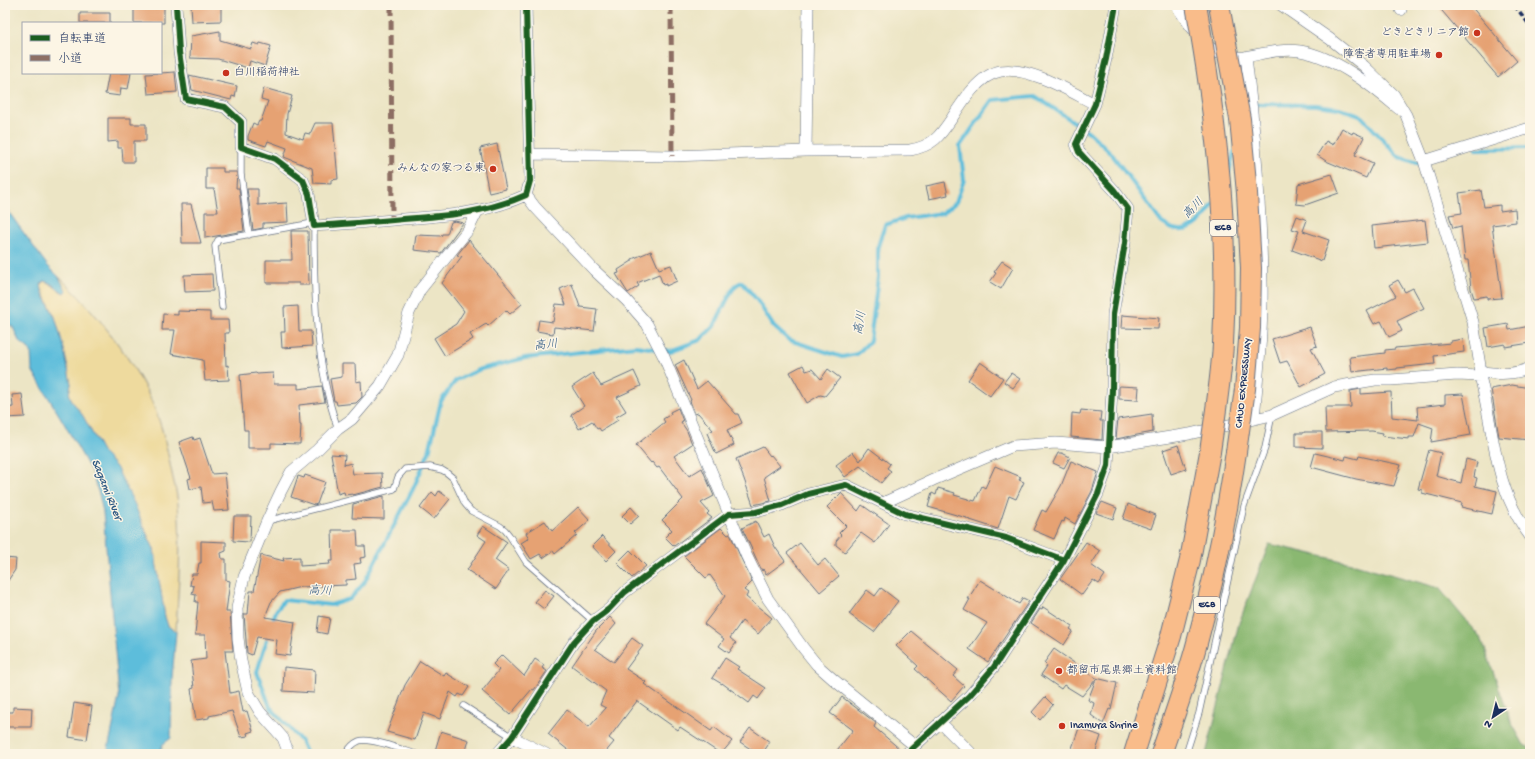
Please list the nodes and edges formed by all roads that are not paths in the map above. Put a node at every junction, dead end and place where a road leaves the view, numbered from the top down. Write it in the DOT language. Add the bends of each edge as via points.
graph roads {
  1 [pos="176,5"];
  2 [pos="526,5"];
  3 [pos="808,5"];
  4 [pos="1116,5"];
  5 [pos="1176,5"];
  6 [pos="1196,5"];
  7 [pos="1220,5"];
  8 [pos="1281,5"];
  9 [pos="1246,57"];
  10 [pos="1093,108"];
  11 [pos="1406,115"];
  12 [pos="1530,128"];
  13 [pos="240,147"];
  14 [pos="806,151"];
  15 [pos="529,154"];
  16 [pos="1424,161"];
  17 [pos="526,195"];
  18 [pos="477,212"];
  19 [pos="314,224"];
  20 [pos="249,235"];
  21 [pos="222,307"];
  22 [pos="1530,368"];
  23 [pos="1480,374"];
  24 [pos="1272,415"];
  25 [pos="1254,419"];
  26 [pos="338,429"];
  27 [pos="1108,447"];
  28 [pos="883,503"];
  29 [pos="729,514"];
  30 [pos="267,521"];
  31 [pos="1530,536"];
  32 [pos="1064,560"];
  33 [pos="593,621"];
  34 [pos="464,706"];
  35 [pos="940,722"];
  36 [pos="512,737"];
  37 [pos="915,746"];
  38 [pos="289,754"];
  39 [pos="346,754"];
  40 [pos="416,754"];
  41 [pos="497,754"];
  42 [pos="546,754"];
  43 [pos="906,754"];
  44 [pos="972,754"];
  45 [pos="1134,754"];
  46 [pos="1161,754"];
  47 [pos="1186,754"];
  1 -- 13 [label="street" via="186,99 225,107 241,122"];
  2 -- 15 [label="street"];
  3 -- 14 [label="street"];
  4 -- 10 [label="street" via="1106,59"];
  5 -- 9 [label="street" via="1189,24 1220,54"];
  6 -- 45 [label="highway, E68, bridge" via="1215,126 1224,232 1223,345 1210,452 1190,560 1155,690"];
  7 -- 46 [label="highway, CHUO EXPRESSWAY / E68, bridge" via="1240,119 1247,193 1251,268 1250,336 1228,508 1214,575 1200,632"];
  8 -- 11 [label="street" via="1364,66 1394,95"];
  9 -- 11 [label="street" via="1298,50 1319,56 1377,90"];
  9 -- 25 [label="street" via="1260,206 1262,283 1260,352"];
  10 -- 14 [label="street" via="1041,78 1018,71 1001,70 985,78 972,91 944,130 935,140 922,148"];
  10 -- 27 [label="street" via="1076,144 1079,152 1128,209 1113,314"];
  11 -- 16 [label="street"];
  12 -- 16 [label="street"];
  13 -- 19 [label="street" via="275,159 303,180 309,194"];
  13 -- 20 [label="lane" via="240,174"];
  14 -- 15 [label="street" via="672,156"];
  15 -- 17 [label="street" via="530,181"];
  16 -- 23 [label="street" via="1473,322"];
  17 -- 18 [label="street"];
  17 -- 29 [label="street" via="647,324 664,358"];
  18 -- 19 [label="street"];
  18 -- 26 [label="street" via="468,230 420,290 409,313 398,355 380,386 352,419"];
  19 -- 20 [label="lane"];
  19 -- 26 [label="lane" via="314,286 319,345"];
  20 -- 21 [label="lane" via="218,240 215,243"];
  22 -- 23 [label="street" via="1522,372"];
  23 -- 24 [label="street" via="1375,380 1334,387"];
  23 -- 31 [label="street" via="1499,472 1507,498"];
  24 -- 25 [label="street"];
  24 -- 47 [label="lane" via="1265,448 1244,506 1199,713"];
  25 -- 27 [label="street" via="1189,434"];
  26 -- 30 [label="street" via="291,472"];
  27 -- 28 [label="street" via="1056,442 1013,446"];
  27 -- 32 [label="street" via="1108,466 1098,494"];
  28 -- 29 [label="street" via="846,486 808,494 756,512"];
  28 -- 32 [label="street" via="905,514 1006,538"];
  29 -- 33 [label="street" via="625,592"];
  29 -- 37 [label="street" via="768,598 804,649 834,680"];
  30 -- 33 [label="lane" via="394,489 398,476 405,469 430,467 442,470 453,478 471,511 505,530 529,566"];
  30 -- 38 [label="street" via="244,577 237,608 238,638 248,692 260,712 283,738"];
  32 -- 35 [label="street" via="994,667 969,696"];
  33 -- 36 [label="street" via="574,642"];
  34 -- 36 [label="lane"];
  35 -- 37 [label="street"];
  35 -- 44 [label="street"];
  36 -- 41 [label="street"];
  36 -- 42 [label="street"];
  37 -- 43 [label="street"];
  39 -- 40 [label="lane" via="352,745 364,740"];
}
